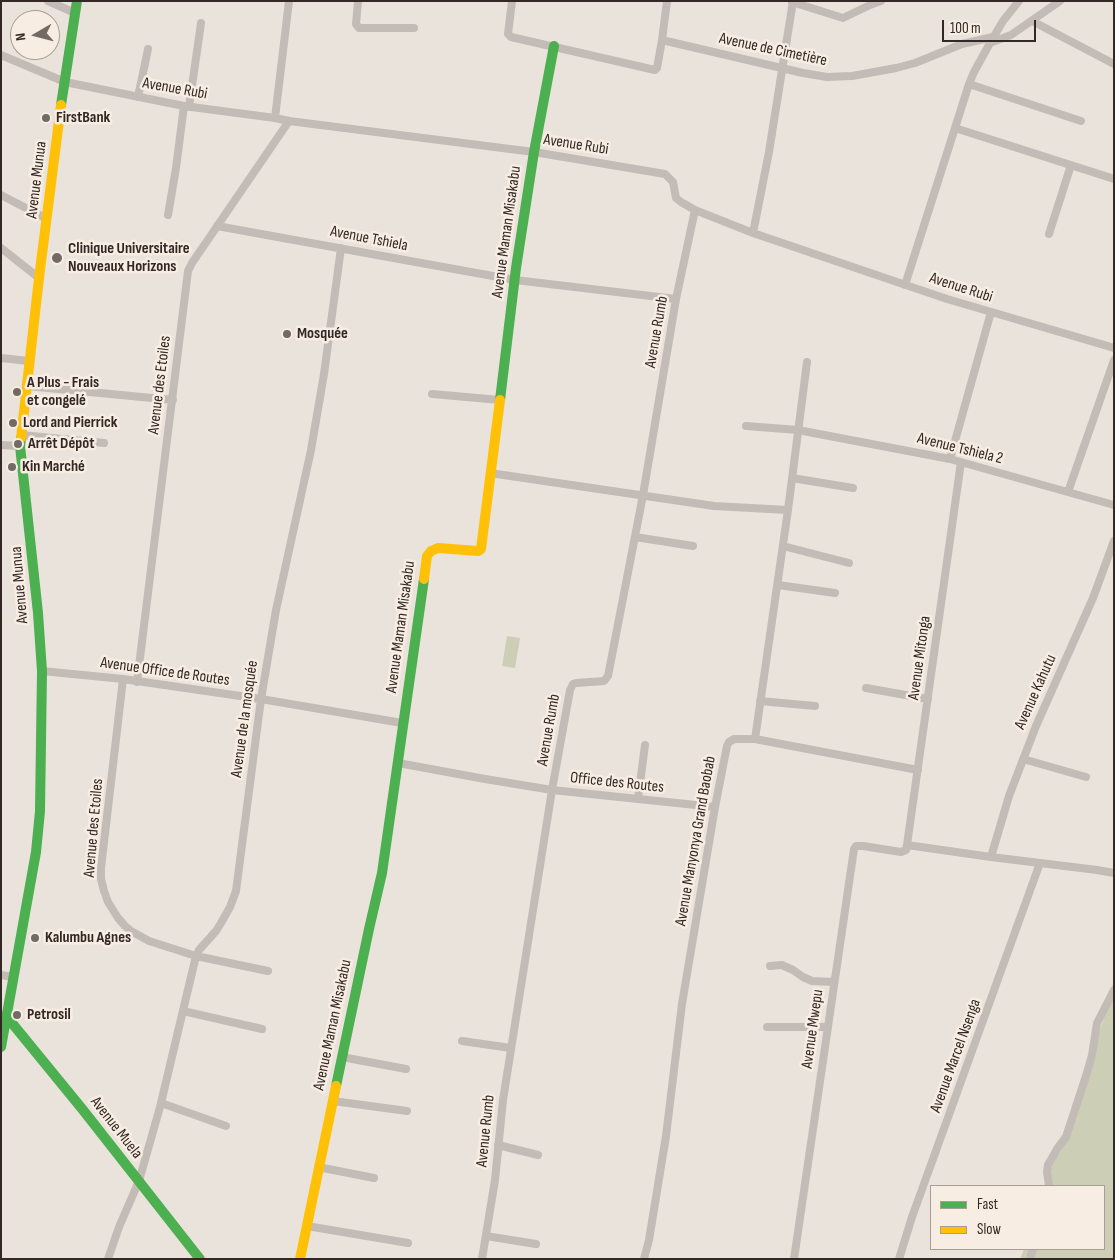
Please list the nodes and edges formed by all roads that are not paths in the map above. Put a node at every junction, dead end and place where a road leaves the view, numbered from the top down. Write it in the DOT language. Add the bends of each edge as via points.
graph roads {
  1 [pos="48,1"];
  2 [pos="76,1"];
  3 [pos="289,1"];
  4 [pos="358,1"];
  5 [pos="512,1"];
  6 [pos="667,1"];
  7 [pos="792,1"];
  8 [pos="881,1"];
  9 [pos="1019,1"];
  10 [pos="1060,1"];
  11 [pos="75,13"];
  12 [pos="1032,21"];
  13 [pos="201,23"];
  14 [pos="414,28"];
  15 [pos="662,40"];
  16 [pos="991,40"];
  17 [pos="554,46"];
  18 [pos="148,49"];
  19 [pos="1,54"];
  20 [pos="1114,64"];
  21 [pos="782,68"];
  22 [pos="65,82"];
  23 [pos="969,84"];
  24 [pos="138,97"];
  25 [pos="187,107"];
  26 [pos="275,118"];
  27 [pos="289,121"];
  28 [pos="1081,121"];
  29 [pos="955,128"];
  30 [pos="534,152"];
  31 [pos="1071,165"];
  32 [pos="1114,179"];
  33 [pos="1,195"];
  34 [pos="695,210"];
  35 [pos="168,215"];
  36 [pos="47,219"];
  37 [pos="217,226"];
  38 [pos="753,233"];
  39 [pos="1049,234"];
  40 [pos="1,248"];
  41 [pos="341,248"];
  42 [pos="39,278"];
  43 [pos="515,280"];
  44 [pos="905,285"];
  45 [pos="676,299"];
  46 [pos="992,312"];
  47 [pos="1114,348"];
  48 [pos="1,358"];
  49 [pos="1114,360"];
  50 [pos="29,361"];
  51 [pos="807,362"];
  52 [pos="27,386"];
  53 [pos="432,394"];
  54 [pos="173,400"];
  55 [pos="500,400"];
  56 [pos="746,426"];
  57 [pos="798,430"];
  58 [pos="21,435"];
  59 [pos="104,443"];
  60 [pos="1,446"];
  61 [pos="20,446"];
  62 [pos="950,459"];
  63 [pos="961,462"];
  64 [pos="490,472"];
  65 [pos="792,478"];
  66 [pos="853,488"];
  67 [pos="1068,492"];
  68 [pos="643,495"];
  69 [pos="1114,505"];
  70 [pos="788,510"];
  71 [pos="635,537"];
  72 [pos="1114,541"];
  73 [pos="693,546"];
  74 [pos="783,546"];
  75 [pos="849,563"];
  76 [pos="778,585"];
  77 [pos="835,594"];
  78 [pos="42,671"];
  79 [pos="123,679"];
  80 [pos="138,682"];
  81 [pos="866,688"];
  82 [pos="260,699"];
  83 [pos="928,699"];
  84 [pos="760,701"];
  85 [pos="815,706"];
  86 [pos="402,723"];
  87 [pos="755,739"];
  88 [pos="645,745"];
  89 [pos="1023,758"];
  90 [pos="398,763"];
  91 [pos="918,770"];
  92 [pos="1086,777"];
  93 [pos="552,790"];
  94 [pos="638,800"];
  95 [pos="715,807"];
  96 [pos="907,845"];
  97 [pos="991,857"];
  98 [pos="1040,863"];
  99 [pos="1114,873"];
  100 [pos="196,956"];
  101 [pos="770,966"];
  102 [pos="268,971"];
  103 [pos="1,975"];
  104 [pos="14,977"];
  105 [pos="834,982"];
  106 [pos="1114,990"];
  107 [pos="183,1011"];
  108 [pos="7,1018"];
  109 [pos="767,1026"];
  110 [pos="828,1027"];
  111 [pos="262,1029"];
  112 [pos="462,1041"];
  113 [pos="1,1047"];
  114 [pos="511,1048"];
  115 [pos="342,1057"];
  116 [pos="406,1068"];
  117 [pos="333,1101"];
  118 [pos="161,1103"];
  119 [pos="407,1111"];
  120 [pos="226,1126"];
  121 [pos="498,1146"];
  122 [pos="538,1154"];
  123 [pos="318,1167"];
  124 [pos="374,1178"];
  125 [pos="139,1181"];
  126 [pos="1049,1185"];
  127 [pos="307,1226"];
  128 [pos="486,1236"];
  129 [pos="408,1243"];
  130 [pos="536,1244"];
  131 [pos="108,1259"];
  132 [pos="200,1259"];
  133 [pos="300,1259"];
  134 [pos="482,1259"];
  135 [pos="644,1259"];
  136 [pos="794,1259"];
  137 [pos="899,1259"];
  1 -- 11 [label="street"];
  2 -- 11 [label="street, Avenue Munua"];
  3 -- 26 [label="street"];
  4 -- 14 [label="street" via="356,24 361,29"];
  5 -- 17 [label="street" via="509,36"];
  6 -- 15 [label="street"];
  7 -- 8 [label="street" via="843,18"];
  7 -- 21 [label="street"];
  9 -- 16 [label="street"];
  10 -- 12 [label="street, Avenue de Cimetière"];
  11 -- 22 [label="street, Avenue Munua"];
  12 -- 16 [label="street, Avenue de Cimetière" via="1010,34"];
  12 -- 20 [label="street"];
  13 -- 25 [label="street"];
  15 -- 17 [label="street" via="655,70"];
  15 -- 21 [label="street, Avenue de Cimetière"];
  16 -- 21 [label="street, Avenue de Cimetière" via="962,44 905,66 852,76 827,77"];
  16 -- 23 [label="street"];
  17 -- 30 [label="street, Avenue Maman Misakabu"];
  18 -- 24 [label="street"];
  19 -- 22 [label="street, Avenue Rubi"];
  21 -- 38 [label="street" via="770,152"];
  22 -- 24 [label="street, Avenue Rubi"];
  22 -- 36 [label="street, Avenue Munua"];
  23 -- 28 [label="street"];
  23 -- 29 [label="street"];
  24 -- 25 [label="street, Avenue Rubi"];
  25 -- 26 [label="street, Avenue Rubi"];
  25 -- 35 [label="street"];
  26 -- 27 [label="street, Avenue Rubi"];
  27 -- 30 [label="street, Avenue Rubi"];
  27 -- 37 [label="street, Avenue des Etoiles"];
  29 -- 31 [label="street"];
  29 -- 44 [label="street"];
  30 -- 34 [label="street, Avenue Rubi" via="665,174 673,182 678,200"];
  30 -- 43 [label="street, Avenue Maman Misakabu"];
  31 -- 32 [label="street"];
  31 -- 39 [label="street"];
  33 -- 36 [label="street"];
  34 -- 38 [label="street, Avenue Rubi"];
  34 -- 45 [label="street, Avenue Rumb"];
  36 -- 42 [label="street, Avenue Munua"];
  37 -- 41 [label="street, Avenue Tshiela"];
  37 -- 54 [label="street, Avenue des Etoiles" via="188,271"];
  38 -- 44 [label="street, Avenue Rubi"];
  40 -- 42 [label="street"];
  41 -- 43 [label="street, Avenue Tshiela"];
  41 -- 82 [label="street, Avenue de la mosquée" via="311,450"];
  42 -- 50 [label="street, Avenue Munua"];
  43 -- 45 [label="street, Avenue Tshiela"];
  43 -- 55 [label="street, Avenue Maman Misakabu"];
  44 -- 46 [label="street, Avenue Rubi"];
  45 -- 68 [label="street, Avenue Rumb"];
  46 -- 47 [label="street, Avenue Rubi"];
  46 -- 62 [label="street"];
  48 -- 50 [label="street"];
  49 -- 67 [label="street"];
  50 -- 52 [label="street, Avenue Munua"];
  51 -- 57 [label="street"];
  52 -- 54 [label="street"];
  52 -- 58 [label="street, Avenue Munua"];
  53 -- 55 [label="street"];
  54 -- 80 [label="street, Avenue des Etoiles"];
  55 -- 64 [label="street, Avenue Maman Misakabu"];
  56 -- 57 [label="street, Avenue Tshiela 2"];
  57 -- 62 [label="street, Avenue Tshiela 2"];
  57 -- 65 [label="street"];
  58 -- 59 [label="street"];
  58 -- 61 [label="street, Avenue Munua"];
  60 -- 61 [label="street"];
  61 -- 78 [label="street, Avenue Munua"];
  62 -- 63 [label="street, Avenue Tshiela 2"];
  63 -- 67 [label="street, Avenue Tshiela 2"];
  63 -- 83 [label="street, Avenue Mitonga"];
  64 -- 68 [label="street"];
  64 -- 86 [label="street, Avenue Maman Misakabu" via="480,550 438,548 427,556"];
  65 -- 66 [label="street"];
  65 -- 70 [label="street"];
  67 -- 69 [label="street, Avenue Tshiela 2"];
  68 -- 70 [label="street" via="714,506"];
  68 -- 71 [label="street, Avenue Rumb"];
  70 -- 74 [label="street"];
  71 -- 73 [label="street"];
  71 -- 93 [label="street, Avenue Rumb" via="608,676 604,681 579,682 571,687"];
  72 -- 89 [label="street, Avenue Kahutu" via="1093,598"];
  74 -- 75 [label="street"];
  74 -- 76 [label="street"];
  76 -- 77 [label="street"];
  76 -- 84 [label="street"];
  78 -- 79 [label="street, Avenue Office de Routes"];
  78 -- 104 [label="street, Avenue Munua" via="39,831"];
  79 -- 80 [label="street, Avenue Office de Routes"];
  79 -- 100 [label="street, Avenue des Etoiles" via="101,868 104,891 118,918 131,931 149,942"];
  80 -- 82 [label="street, Avenue Office de Routes"];
  81 -- 83 [label="street"];
  82 -- 86 [label="street, Avenue Office de Routes"];
  82 -- 100 [label="street, Avenue de la mosquée" via="236,891 221,923"];
  83 -- 91 [label="street, Avenue Mitonga"];
  84 -- 85 [label="street"];
  84 -- 87 [label="street"];
  86 -- 90 [label="street, Avenue Maman Misakabu"];
  87 -- 91 [label="street"];
  87 -- 95 [label="street, Avenue Manyonya Grand Baobab" via="729,742"];
  88 -- 94 [label="street"];
  89 -- 92 [label="street"];
  89 -- 97 [label="street, Avenue Kahutu" via="1008,796"];
  90 -- 93 [label="street, Office des Routes"];
  90 -- 115 [label="street, Avenue Maman Misakabu" via="382,873"];
  91 -- 96 [label="street, Avenue Mitonga"];
  93 -- 94 [label="street, Office des Routes"];
  93 -- 114 [label="street, Avenue Rumb"];
  94 -- 95 [label="street, Office des Routes"];
  95 -- 135 [label="street, Avenue Manyonya Grand Baobab" via="682,1004 666,1136"];
  96 -- 97 [label="street"];
  96 -- 105 [label="street, Avenue Mwepu" via="904,851 898,852 862,846 854,848"];
  97 -- 98 [label="street"];
  98 -- 99 [label="street"];
  98 -- 137 [label="street, Avenue Marcel Nsenga"];
  100 -- 102 [label="street, Avenue des Etoiles"];
  100 -- 107 [label="street, Avenue de la mosquée"];
  101 -- 105 [label="street" via="782,965 812,981"];
  103 -- 104 [label="street"];
  104 -- 108 [label="street, Avenue Munua"];
  105 -- 110 [label="street, Avenue Mwepu"];
  106 -- 126 [label="street" via="1098,1023 1092,1055 1066,1137 1048,1165"];
  107 -- 111 [label="street"];
  107 -- 118 [label="street, Avenue de la mosquée"];
  108 -- 113 [label="street, Avenue Munua"];
  108 -- 125 [label="street, Avenue Muela"];
  109 -- 110 [label="street"];
  110 -- 136 [label="street, Avenue Mwepu"];
  112 -- 114 [label="street"];
  114 -- 121 [label="street, Avenue Rumb"];
  115 -- 116 [label="street"];
  115 -- 117 [label="street, Avenue Maman Misakabu"];
  117 -- 119 [label="street"];
  117 -- 123 [label="street, Avenue Maman Misakabu"];
  118 -- 120 [label="street"];
  118 -- 125 [label="street, Avenue de la mosquée"];
  121 -- 122 [label="street"];
  121 -- 128 [label="street, Avenue Rumb"];
  123 -- 124 [label="street"];
  123 -- 127 [label="street, Avenue Maman Misakabu"];
  125 -- 131 [label="street, Avenue de la mosquée"];
  125 -- 132 [label="street, Avenue Muela"];
  127 -- 129 [label="street"];
  127 -- 133 [label="street, Avenue Maman Misakabu"];
  128 -- 130 [label="street"];
  128 -- 134 [label="street, Avenue Rumb"];
}
